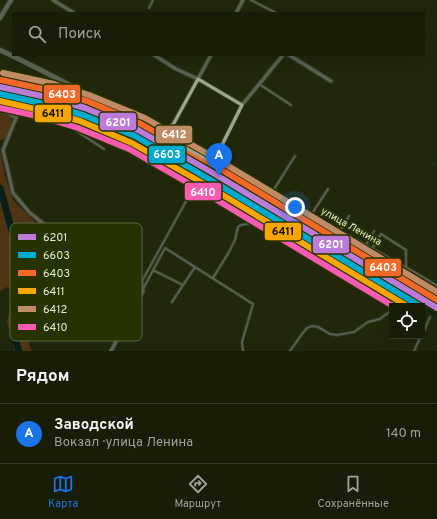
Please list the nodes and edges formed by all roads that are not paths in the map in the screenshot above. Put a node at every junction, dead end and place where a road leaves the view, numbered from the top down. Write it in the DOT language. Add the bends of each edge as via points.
graph roads {
  1 [pos="11,0"];
  2 [pos="53,0"];
  3 [pos="153,0"];
  4 [pos="243,0"];
  5 [pos="251,0"];
  6 [pos="149,8"];
  7 [pos="72,12"];
  8 [pos="237,12"];
  9 [pos="274,12"];
  10 [pos="0,18"];
  11 [pos="0,50"];
  12 [pos="156,56"];
  13 [pos="211,56"];
  14 [pos="282,56"];
  15 [pos="291,56"];
  16 [pos="198,79"];
  17 [pos="331,81"];
  18 [pos="259,84"];
  19 [pos="242,105"];
  20 [pos="292,105"];
  21 [pos="0,108"];
  22 [pos="16,118"];
  23 [pos="162,135"];
  24 [pos="104,149"];
  25 [pos="295,156"];
  26 [pos="213,163"];
  27 [pos="195,185"];
  28 [pos="328,189"];
  29 [pos="271,194"];
  30 [pos="311,215"];
  31 [pos="349,216"];
  32 [pos="42,223"];
  33 [pos="340,231"];
  34 [pos="374,231"];
  35 [pos="366,245"];
  36 [pos="372,249"];
  37 [pos="322,266"];
  38 [pos="195,267"];
  39 [pos="406,268"];
  40 [pos="153,270"];
  41 [pos="213,278"];
  42 [pos="183,285"];
  43 [pos="437,287"];
  44 [pos="143,291"];
  45 [pos="172,302"];
  46 [pos="389,312"];
  47 [pos="430,317"];
  48 [pos="425,328"];
  49 [pos="420,339"];
  50 [pos="116,341"];
  51 [pos="111,351"];
  52 [pos="243,351"];
  53 [pos="290,351"];
  54 [pos="414,351"];
  1 -- 10 [label="street"];
  2 -- 7 [label="street"];
  3 -- 6 [label="lane"];
  4 -- 8 [label="street"];
  5 -- 9 [label="lane"];
  11 -- 23 [label="main road, улица Ленина"];
  12 -- 16 [label="street"];
  13 -- 16 [label="street"];
  14 -- 18 [label="street"];
  15 -- 17 [label="street"];
  16 -- 19 [label="street"];
  16 -- 23 [label="street" via="174,122"];
  18 -- 19 [label="street"];
  18 -- 20 [label="lane"];
  19 -- 26 [label="street"];
  21 -- 22 [label="street"];
  22 -- 24 [label="lane" via="25,106 34,103 43,105"];
  22 -- 32 [label="street" via="4,150 13,193"];
  23 -- 26 [label="main road, улица Ленина"];
  25 -- 29 [label="lane"];
  26 -- 29 [label="main road, улица Ленина"];
  27 -- 44 [label="lane" via="142,281"];
  28 -- 30 [label="lane"];
  29 -- 30 [label="main road, улица Ленина"];
  30 -- 33 [label="main road, улица Ленина"];
  31 -- 33 [label="lane"];
  33 -- 35 [label="main road, улица Ленина"];
  34 -- 35 [label="lane"];
  35 -- 36 [label="main road, улица Ленина"];
  36 -- 39 [label="main road, улица Ленина"];
  36 -- 39 [label="lane" via="381,234 406,250"];
  37 -- 41 [label="lane" via="253,223 238,227 235,240"];
  38 -- 40 [label="lane" via="165,248"];
  38 -- 41 [label="lane"];
  38 -- 42 [label="lane"];
  39 -- 43 [label="main road, улица Ленина"];
  40 -- 42 [label="lane"];
  40 -- 44 [label="lane"];
  41 -- 52 [label="lane" via="253,304 242,342"];
  42 -- 45 [label="lane"];
  46 -- 53 [label="lane" via="354,332 330,334 312,326 307,328"];
  47 -- 48 [label="lane"];
  49 -- 54 [label="lane"];
  50 -- 51 [label="street"];
}
